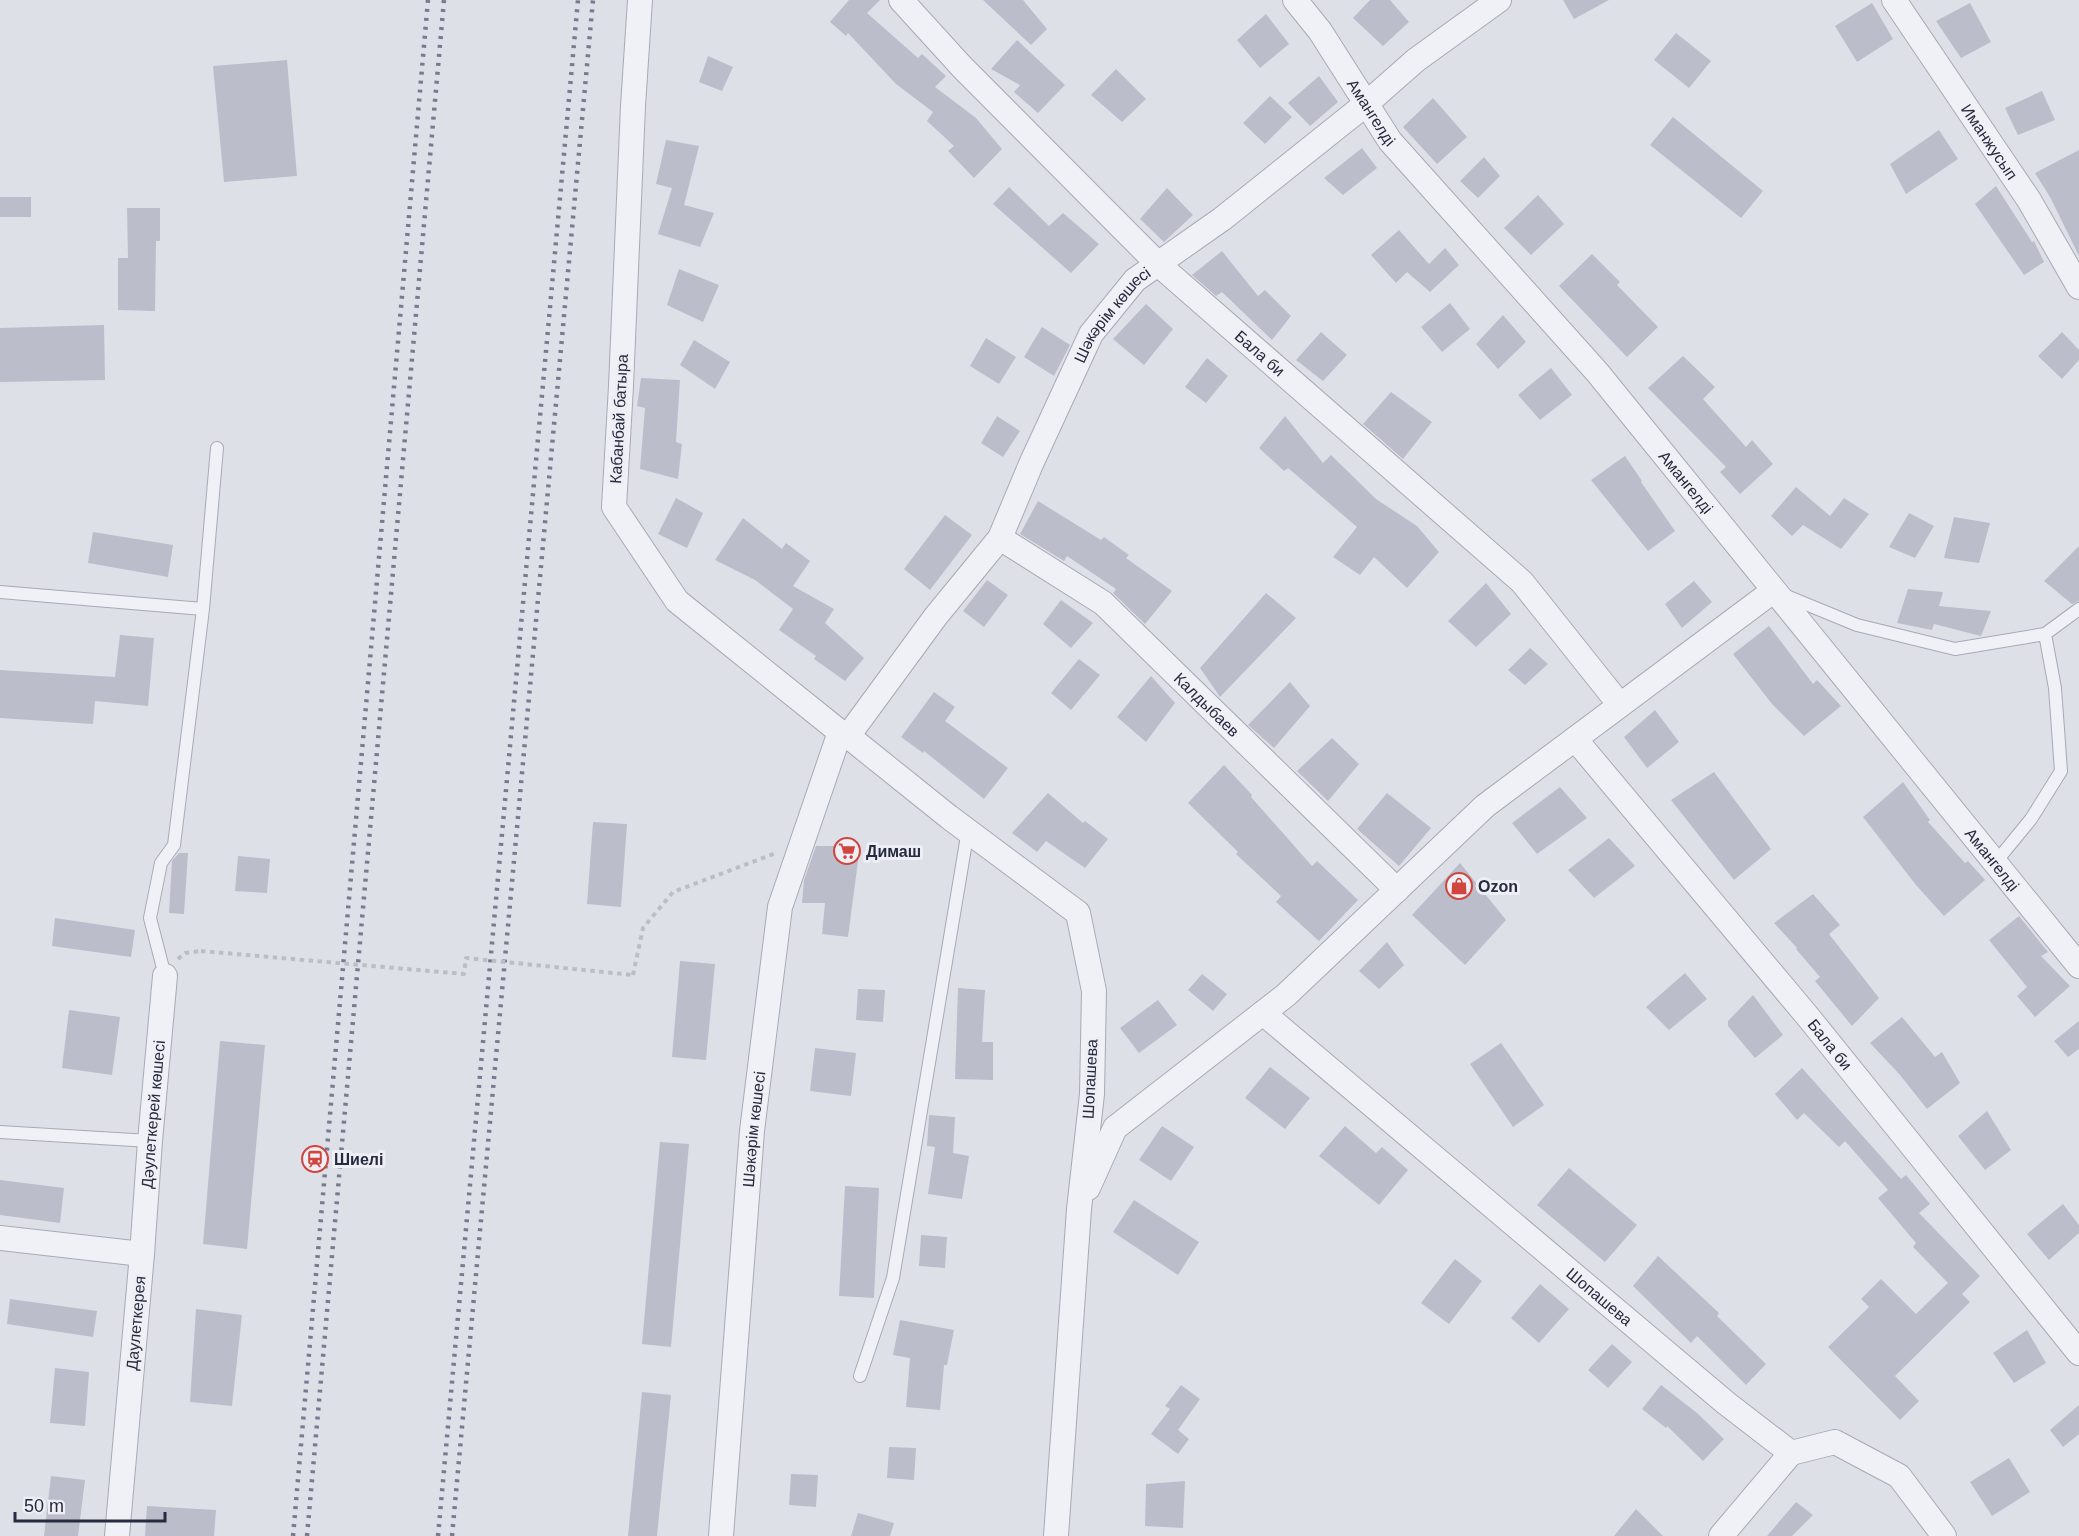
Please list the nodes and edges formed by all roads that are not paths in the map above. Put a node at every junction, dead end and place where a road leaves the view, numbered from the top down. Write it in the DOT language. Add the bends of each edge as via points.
graph roads {
  1 [pos="640,0"];
  2 [pos="901,0"];
  3 [pos="1295,0"];
  4 [pos="1498,0"];
  5 [pos="1894,0"];
  6 [pos="1366,104"];
  7 [pos="1158,264"];
  8 [pos="2079,287"];
  9 [pos="217,448"];
  10 [pos="1000,538"];
  11 [pos="1773,591"];
  12 [pos="0,592"];
  13 [pos="203,609"];
  14 [pos="2079,609"];
  15 [pos="2045,634"];
  16 [pos="1620,705"];
  17 [pos="844,734"];
  18 [pos="1575,739"];
  19 [pos="968,831"];
  20 [pos="1995,863"];
  21 [pos="1397,890"];
  22 [pos="2079,966"];
  23 [pos="165,976"];
  24 [pos="1263,1013"];
  25 [pos="0,1132"];
  26 [pos="150,1141"];
  27 [pos="1078,1209"];
  28 [pos="0,1238"];
  29 [pos="142,1254"];
  30 [pos="2079,1353"];
  31 [pos="860,1376"];
  32 [pos="1791,1453"];
  33 [pos="117,1536"];
  34 [pos="721,1536"];
  35 [pos="1056,1536"];
  36 [pos="1721,1536"];
  37 [pos="1944,1536"];
  1 -- 17 [label="street, Кабанбай батыра" via="614,507 677,601"];
  2 -- 7 [label="street, Бала би" via="962,67"];
  3 -- 6 [label="street, Амангелді" via="1320,31"];
  4 -- 6 [label="street, Шәкәрім көшесі" via="1416,60"];
  5 -- 8 [label="street, Иманжусып" via="2029,200"];
  6 -- 7 [label="street, Шәкәрім көшесі" via="1222,219"];
  6 -- 11 [label="street, Амангелді" via="1390,141 1597,372"];
  7 -- 10 [label="street, Шәкәрім көшесі" via="1135,280 1091,334"];
  7 -- 16 [label="street, Бала би" via="1522,582"];
  9 -- 13 [label="lane"];
  10 -- 17 [label="street, Шәкәрім көшесі"];
  10 -- 21 [label="street, Калдыбаев" via="1103,603"];
  11 -- 15 [label="lane" via="1857,625 1955,649"];
  11 -- 16 [label="street"];
  11 -- 20 [label="street, Амангелді"];
  12 -- 13 [label="lane"];
  13 -- 23 [label="lane" via="174,844 160,863 150,918"];
  14 -- 15 [label="lane"];
  15 -- 20 [label="lane" via="2055,688 2061,771 2031,819"];
  16 -- 18 [label="street"];
  17 -- 19 [label="street, Шопашева"];
  17 -- 34 [label="street, Шәкәрім көшесі" via="780,907 752,1131"];
  18 -- 21 [label="street" via="1485,806"];
  18 -- 30 [label="street, Бала би" via="1809,1018"];
  19 -- 27 [label="street, Шопашева" via="1078,913 1094,991 1092,1094"];
  19 -- 31 [label="lane" via="894,1278"];
  20 -- 22 [label="street, Амангелді"];
  21 -- 24 [label="street"];
  23 -- 26 [label="street, Дәулеткерей көшесі"];
  24 -- 27 [label="street" via="1115,1128"];
  24 -- 32 [label="street, Шопашева" via="1726,1403"];
  25 -- 26 [label="lane"];
  26 -- 29 [label="street, Дәулеткерей көшесі"];
  27 -- 35 [label="street, Шопашева"];
  28 -- 29 [label="street, Даулеткерея"];
  29 -- 33 [label="street, Даулеткерея"];
  32 -- 36 [label="street"];
  32 -- 37 [label="street" via="1835,1442 1899,1476"];
}
